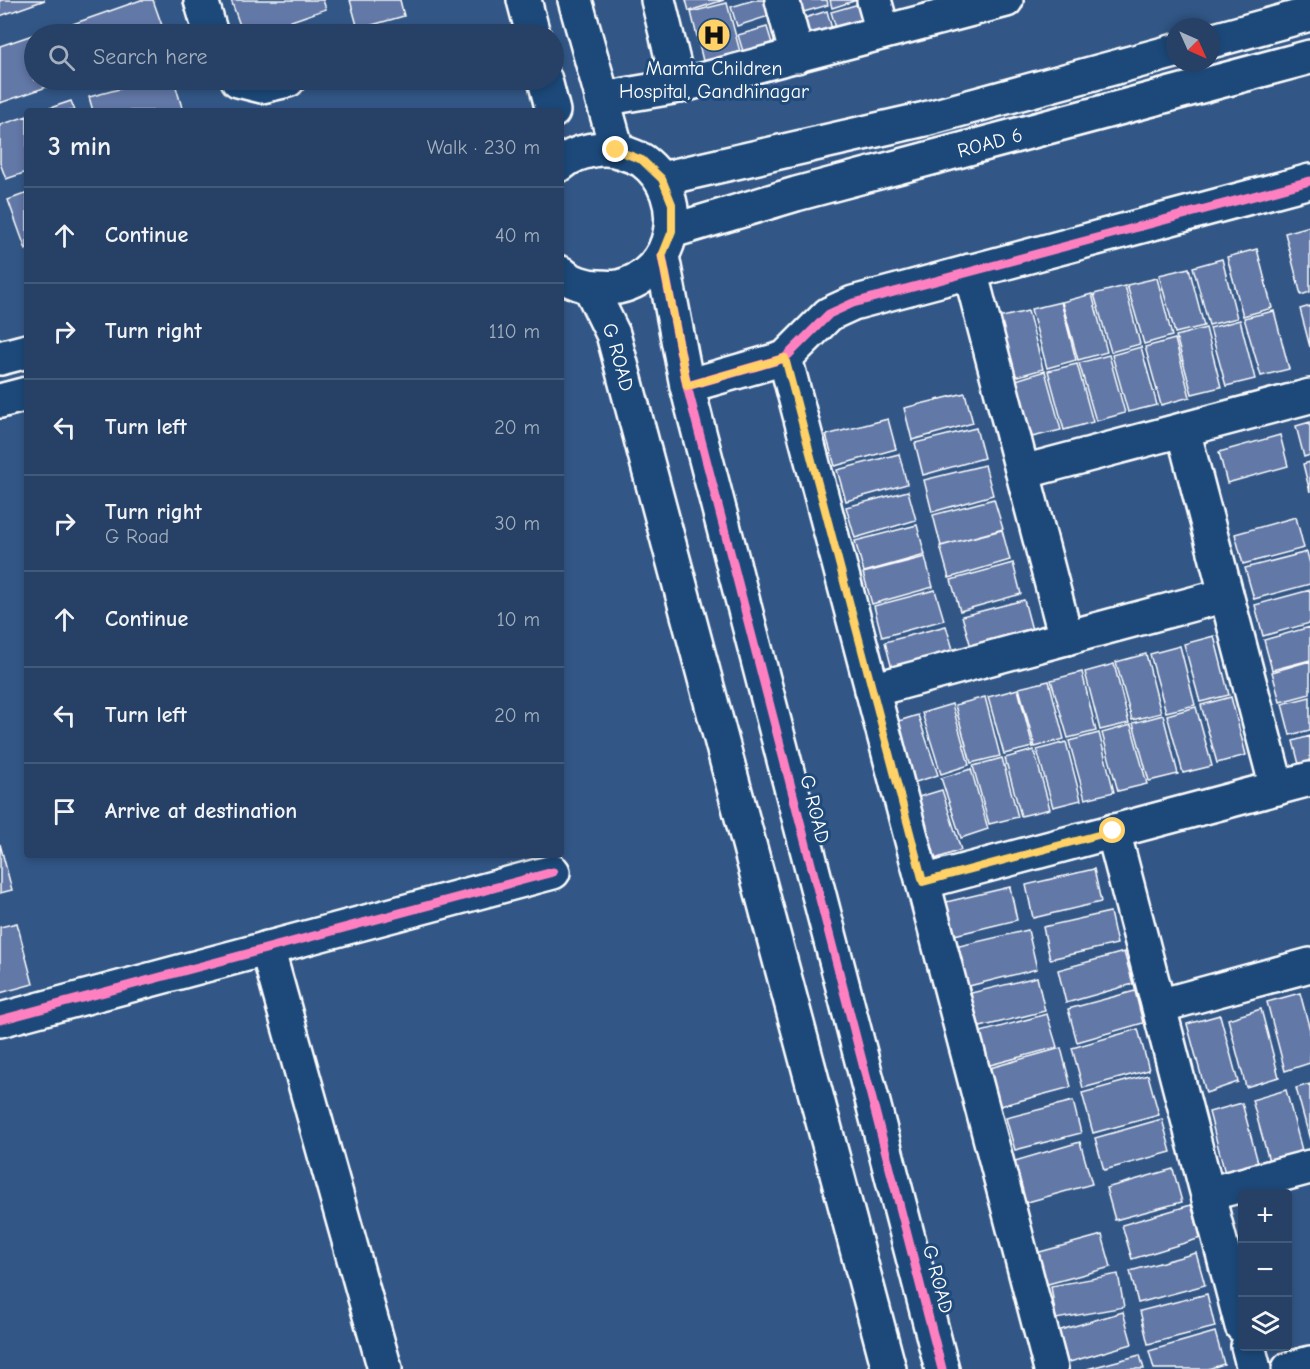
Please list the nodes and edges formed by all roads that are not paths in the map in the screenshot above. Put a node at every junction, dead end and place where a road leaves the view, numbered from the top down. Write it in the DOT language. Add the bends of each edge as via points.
graph roads {
  1 [pos="201,0"];
  2 [pos="524,0"];
  3 [pos="574,0"];
  4 [pos="658,0"];
  5 [pos="782,0"];
  6 [pos="874,0"];
  7 [pos="1006,0"];
  8 [pos="1310,14"];
  9 [pos="208,24"];
  10 [pos="530,24"];
  11 [pos="883,32"];
  12 [pos="1220,39"];
  13 [pos="1166,53"];
  14 [pos="797,56"];
  15 [pos="1310,57"];
  16 [pos="679,86"];
  17 [pos="548,90"];
  18 [pos="602,99"];
  19 [pos="552,108"];
  20 [pos="616,150"];
  21 [pos="564,156"];
  22 [pos="662,179"];
  23 [pos="1310,181"];
  24 [pos="667,244"];
  25 [pos="970,271"];
  26 [pos="564,276"];
  27 [pos="590,287"];
  28 [pos="24,352"];
  29 [pos="0,358"];
  30 [pos="785,358"];
  31 [pos="687,386"];
  32 [pos="24,395"];
  33 [pos="1310,396"];
  34 [pos="0,401"];
  35 [pos="1183,430"];
  36 [pos="1023,472"];
  37 [pos="1226,595"];
  38 [pos="1066,638"];
  39 [pos="872,690"];
  40 [pos="1310,779"];
  41 [pos="1276,788"];
  42 [pos="1113,831"];
  43 [pos="553,872"];
  44 [pos="923,882"];
  45 [pos="267,948"];
  46 [pos="1310,965"];
  47 [pos="1159,1006"];
  48 [pos="0,1020"];
  49 [pos="1310,1167"];
  50 [pos="1208,1194"];
  51 [pos="1238,1310"];
  52 [pos="1249,1351"];
  53 [pos="1310,1363"];
  54 [pos="385,1369"];
  55 [pos="889,1369"];
  56 [pos="942,1369"];
  57 [pos="1051,1369"];
  58 [pos="1254,1369"];
  59 [pos="1289,1369"];
  1 -- 9 [label="street"];
  2 -- 10 [label="street"];
  3 -- 18 [label="street"];
  4 -- 16 [label="street"];
  5 -- 14 [label="street"];
  6 -- 11 [label="street"];
  7 -- 11 [label="street"];
  8 -- 12 [label="street"];
  11 -- 14 [label="street"];
  13 -- 22 [label="street, ROAD 6" via="925,119"];
  14 -- 16 [label="street"];
  15 -- 24 [label="street, ROAD 6" via="796,194"];
  16 -- 18 [label="street"];
  17 -- 19 [label="street"];
  18 -- 20 [label="street"];
  20 -- 21 [label="street" via="590,150"];
  20 -- 22 [label="street" via="642,160"];
  22 -- 24 [label="street, G ROAD" via="672,204"];
  23 -- 25 [label="street"];
  24 -- 27 [label="street" via="642,276 617,287"];
  24 -- 31 [label="street, G ROAD"];
  25 -- 30 [label="street" via="837,310"];
  25 -- 36 [label="street"];
  26 -- 27 [label="street"];
  27 -- 55 [label="street, G ROAD" via="613,334"];
  28 -- 29 [label="street"];
  30 -- 31 [label="street"];
  30 -- 39 [label="street"];
  31 -- 56 [label="street, G ROAD"];
  32 -- 34 [label="street"];
  33 -- 35 [label="street"];
  35 -- 36 [label="street"];
  35 -- 37 [label="street"];
  36 -- 38 [label="street"];
  37 -- 38 [label="street"];
  37 -- 41 [label="street"];
  38 -- 39 [label="street"];
  39 -- 44 [label="street"];
  40 -- 41 [label="street"];
  41 -- 42 [label="street"];
  42 -- 44 [label="street"];
  42 -- 47 [label="street"];
  43 -- 45 [label="street"];
  44 -- 57 [label="street"];
  45 -- 48 [label="street"];
  45 -- 54 [label="street"];
  46 -- 47 [label="street"];
  47 -- 50 [label="street"];
  49 -- 50 [label="street"];
  50 -- 51 [label="street"];
  52 -- 58 [label="street"];
  53 -- 59 [label="street"];
}
